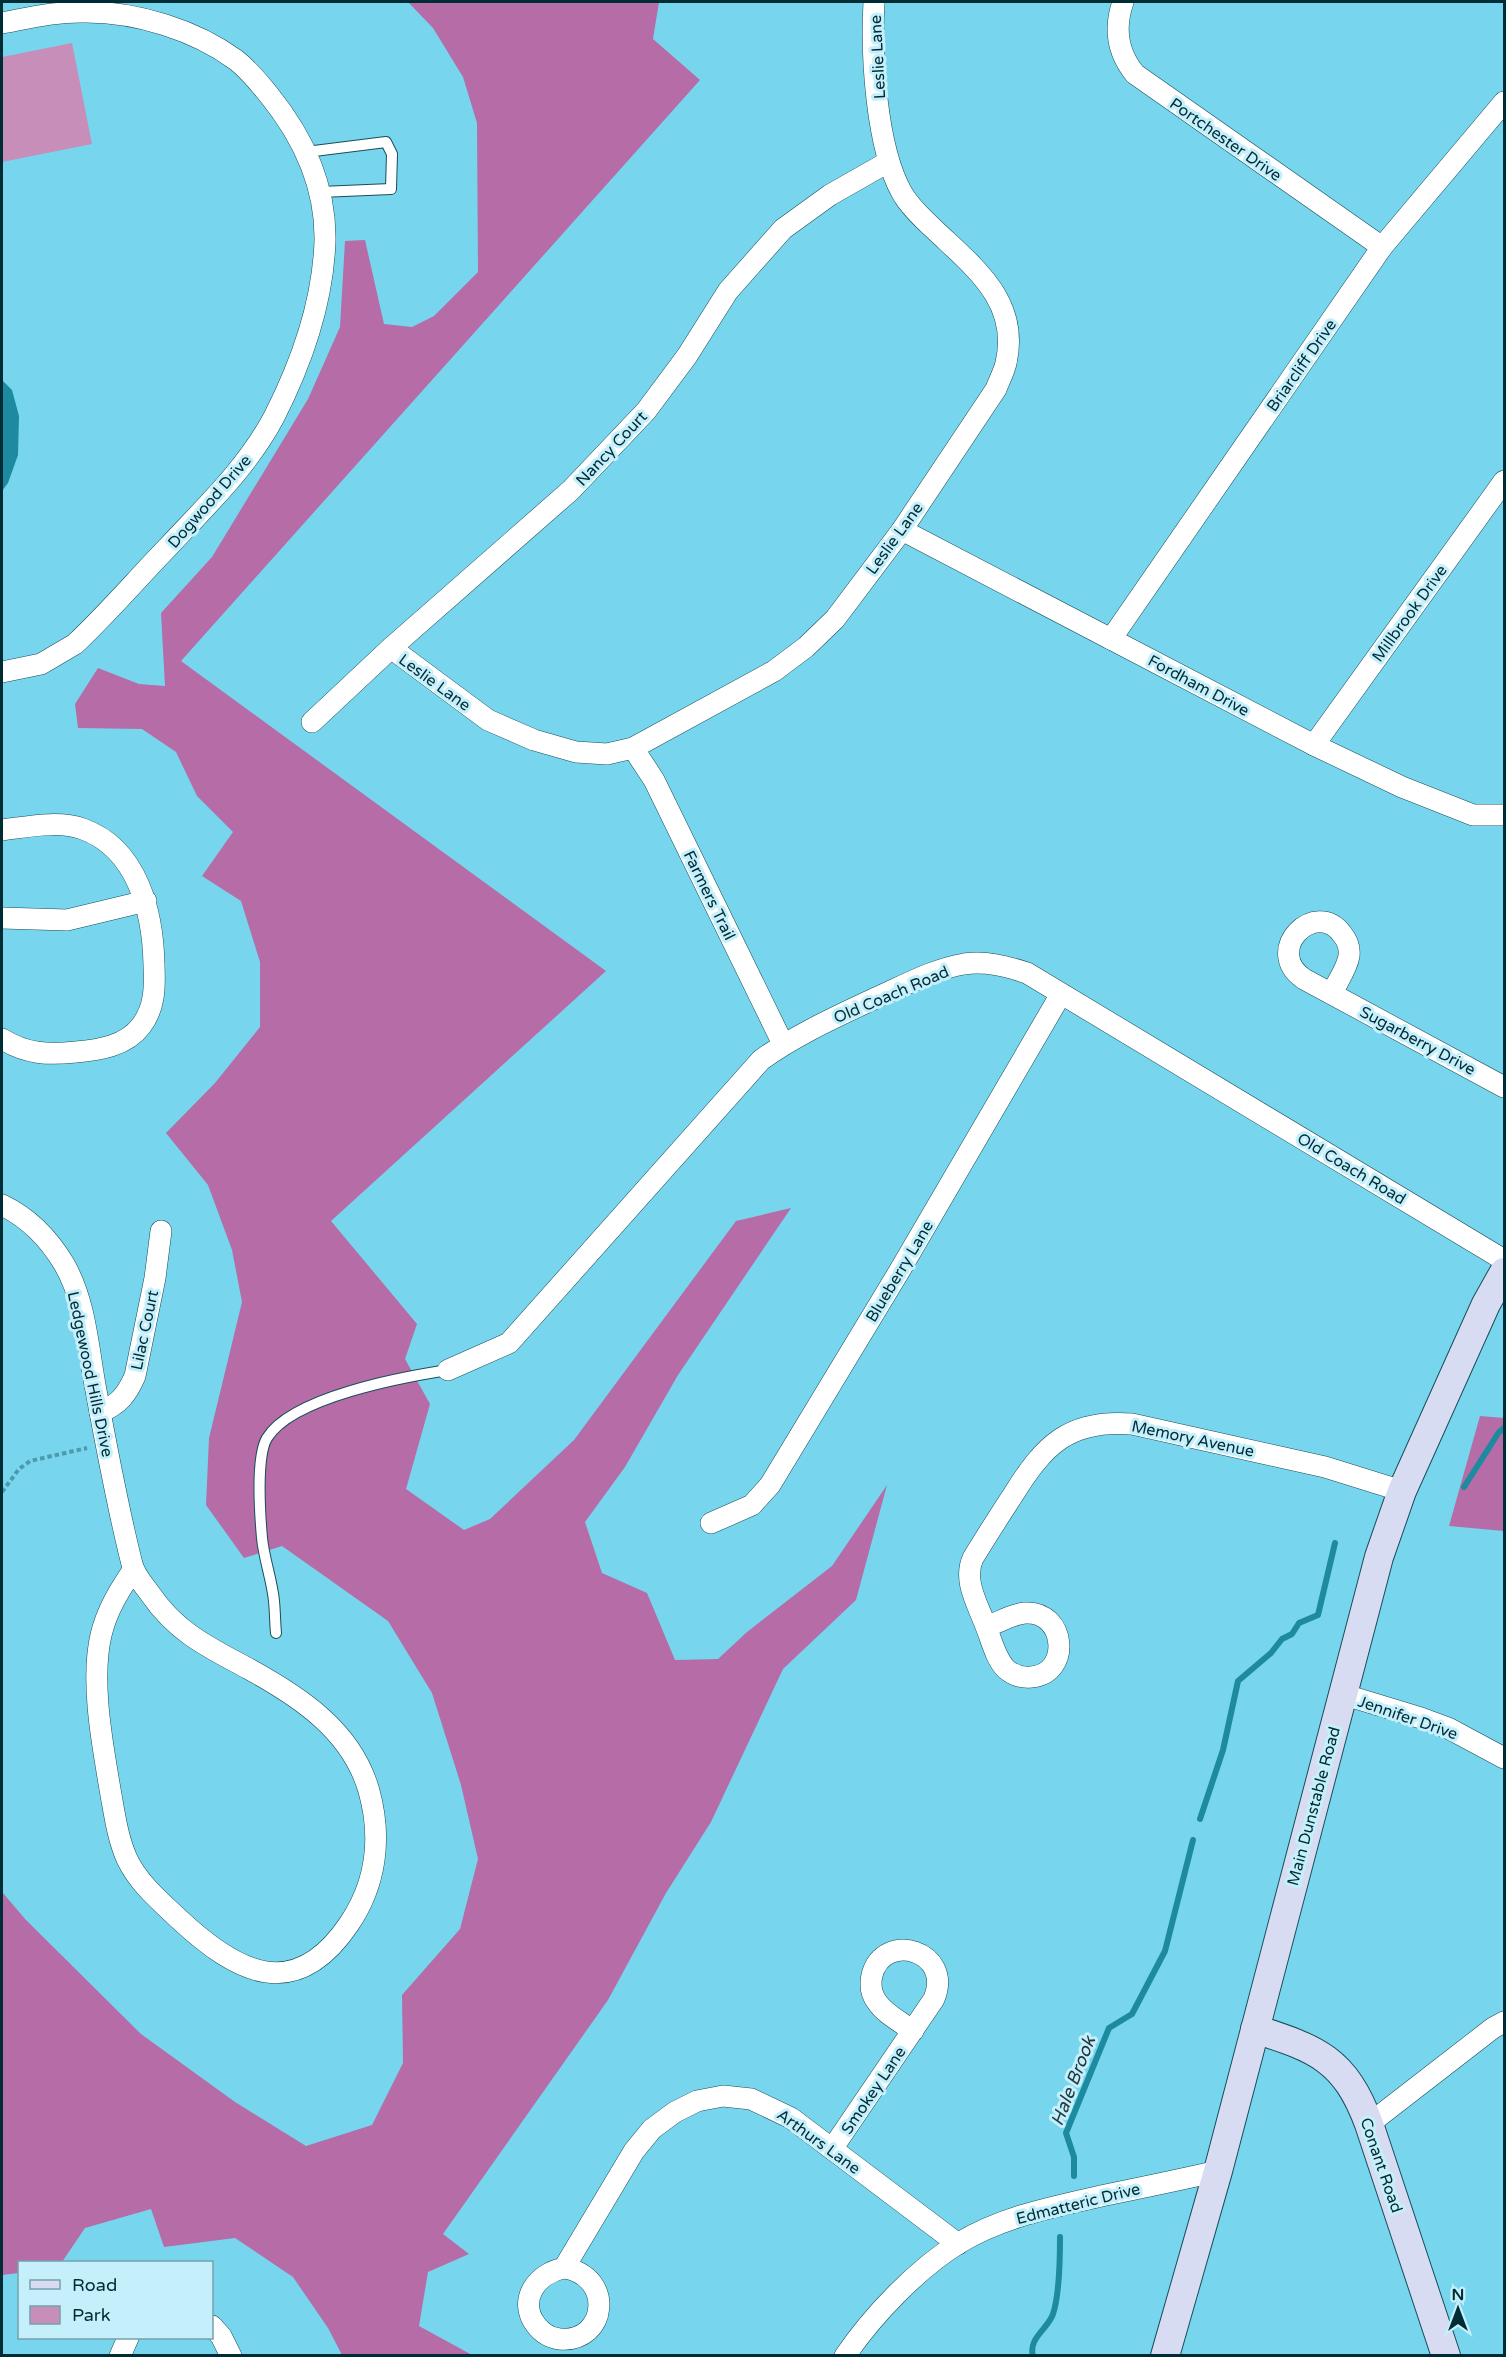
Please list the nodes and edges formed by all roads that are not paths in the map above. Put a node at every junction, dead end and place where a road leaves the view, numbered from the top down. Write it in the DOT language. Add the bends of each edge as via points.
graph roads {
  1 [pos="874,2"];
  2 [pos="1123,2"];
  3 [pos="2,23"];
  4 [pos="1504,102"];
  5 [pos="306,152"];
  6 [pos="888,162"];
  7 [pos="320,192"];
  8 [pos="1382,247"];
  9 [pos="1504,481"];
  10 [pos="902,530"];
  11 [pos="1111,639"];
  12 [pos="390,648"];
  13 [pos="2,672"];
  14 [pos="312,722"];
  15 [pos="1314,745"];
  16 [pos="633,748"];
  17 [pos="1504,815"];
  18 [pos="2,830"];
  19 [pos="146,901"];
  20 [pos="2,918"];
  21 [pos="1332,993"];
  22 [pos="1060,994"];
  23 [pos="2,1039"];
  24 [pos="783,1044"];
  25 [pos="1504,1087"];
  26 [pos="2,1205"];
  27 [pos="161,1231"];
  28 [pos="1504,1260"];
  29 [pos="1504,1272"];
  30 [pos="448,1370"];
  31 [pos="100,1412"];
  32 [pos="1402,1491"];
  33 [pos="711,1523"];
  34 [pos="134,1570"];
  35 [pos="987,1627"];
  36 [pos="276,1633"];
  37 [pos="1342,1694"];
  38 [pos="1504,1758"];
  39 [pos="1504,2022"];
  40 [pos="1255,2029"];
  41 [pos="913,2031"];
  42 [pos="1369,2124"];
  43 [pos="832,2149"];
  44 [pos="1218,2171"];
  45 [pos="958,2244"];
  46 [pos="564,2268"];
  47 [pos="213,2327"];
  48 [pos="127,2339"];
  49 [pos="120,2355"];
  50 [pos="231,2355"];
  51 [pos="845,2355"];
  52 [pos="1165,2355"];
  53 [pos="1446,2355"];
  1 -- 6 [label="street, Leslie Lane" via="876,74"];
  2 -- 8 [label="street, Portchester Drive" via="1119,43 1122,56 1136,74"];
  3 -- 5 [label="street, Dogwood Drive" via="86,12 126,15 187,33 238,61 292,126"];
  4 -- 8 [label="street, Briarcliff Drive"];
  5 -- 7 [label="street, Dogwood Drive"];
  5 -- 7 [label="lane" via="386,142 392,154 391,189"];
  6 -- 10 [label="street, Leslie Lane" via="903,195 922,218 995,291 1005,314 1008,336 1006,363 996,389"];
  6 -- 12 [label="street, Nancy Court" via="830,195 783,229 728,291 646,411 571,490"];
  7 -- 13 [label="street, Dogwood Drive" via="325,241 315,306 288,387 259,442 225,487 75,644 41,664"];
  8 -- 11 [label="street, Briarcliff Drive"];
  9 -- 15 [label="street, Millbrook Drive"];
  10 -- 11 [label="street, Fordham Drive"];
  10 -- 16 [label="street, Leslie Lane" via="835,619 806,647 774,671"];
  11 -- 15 [label="street, Fordham Drive"];
  12 -- 14 [label="street, Nancy Court"];
  12 -- 16 [label="street, Leslie Lane" via="488,720 534,740 576,752 607,754"];
  15 -- 17 [label="street, Fordham Drive" via="1456,810 1480,816"];
  16 -- 24 [label="street, Farmers Trail" via="654,780"];
  18 -- 19 [label="street" via="69,825 95,834 126,862"];
  19 -- 20 [label="street" via="67,920"];
  19 -- 23 [label="street" via="155,989 148,1014 131,1036 101,1048 52,1054 21,1049"];
  21 -- 25 [label="street, Sugarberry Drive"];
  22 -- 24 [label="street, Old Coach Road" via="1027,973 1006,966 963,964 905,985"];
  22 -- 28 [label="street, Old Coach Road"];
  22 -- 33 [label="street, Blueberry Lane" via="770,1485 752,1505"];
  24 -- 30 [label="street, Old Coach Road" via="761,1060 509,1342"];
  26 -- 31 [label="street, Ledgewood Hills Drive" via="36,1227 65,1266 81,1310"];
  27 -- 31 [label="street, Lilac Court" via="135,1376 121,1400"];
  29 -- 32 [label="main road, Main Dunstable Road"];
  30 -- 36 [label="lane" via="339,1394 283,1419 266,1439 260,1466 262,1539"];
  31 -- 34 [label="street, Ledgewood Hills Drive"];
  32 -- 35 [label="street, Memory Avenue" via="1325,1467 1132,1424 1074,1430 1048,1447 1030,1467 972,1558 969,1577"];
  32 -- 37 [label="main road, Main Dunstable Road"];
  34 -- 34 [label="street, Ledgewood Hills Drive" via="107,1615 98,1661 108,1774 120,1840 128,1860 153,1895 223,1956 262,1973 303,1967 322,1956 343,1933 363,1903 370,1883 374,1816 361,1771 348,1747 319,1713 187,1634 155,1602"];
  37 -- 38 [label="street, Jennifer Drive" via="1448,1728"];
  37 -- 40 [label="main road, Main Dunstable Road"];
  39 -- 42 [label="street"];
  40 -- 42 [label="main road, Conant Road" via="1296,2042 1333,2064 1349,2081"];
  40 -- 44 [label="main road, Main Dunstable Road"];
  41 -- 43 [label="street, Smokey Lane"];
  42 -- 53 [label="main road, Conant Road"];
  43 -- 45 [label="street, Arthurs Lane"];
  43 -- 46 [label="street, Arthurs Lane" via="791,2118 751,2099 723,2096 697,2101 652,2129 634,2151"];
  44 -- 45 [label="street, Edmatteric Drive" via="1046,2209 992,2227"];
  44 -- 52 [label="main road, Main Dunstable Road"];
  45 -- 51 [label="street, Edmatteric Drive" via="895,2297"];
  47 -- 50 [label="street"];
  48 -- 49 [label="street"];
}
